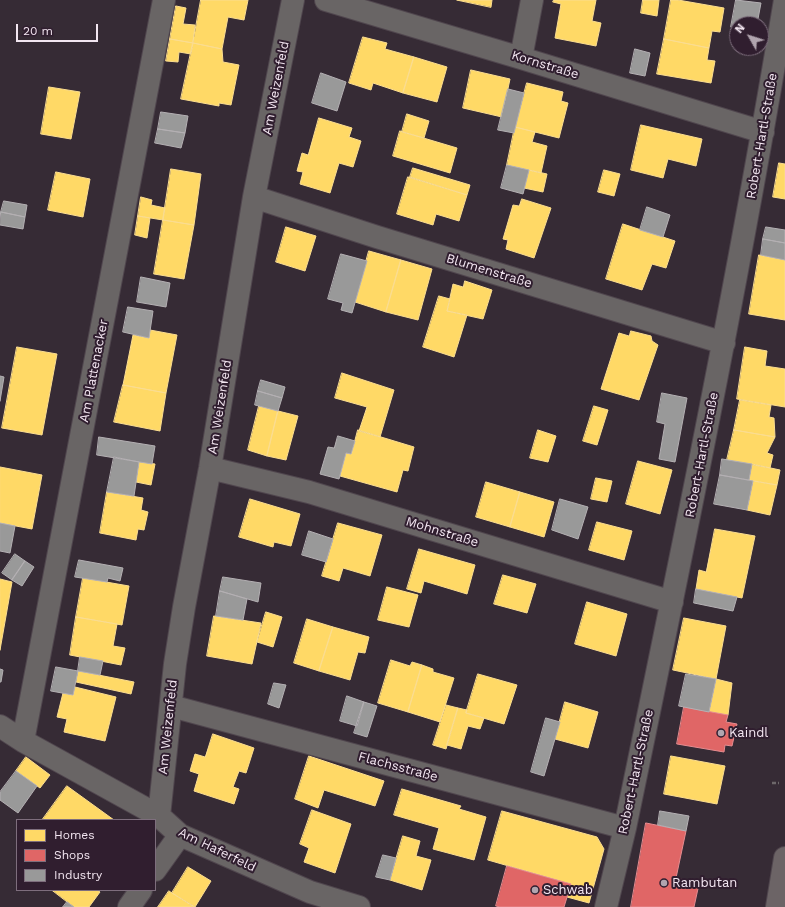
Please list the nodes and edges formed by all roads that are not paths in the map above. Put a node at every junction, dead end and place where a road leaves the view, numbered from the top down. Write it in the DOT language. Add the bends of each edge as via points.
graph roads {
  1 [pos="164,0"];
  2 [pos="293,0"];
  3 [pos="326,0"];
  4 [pos="532,0"];
  5 [pos="785,0"];
  6 [pos="521,58"];
  7 [pos="763,132"];
  8 [pos="254,197"];
  9 [pos="724,343"];
  10 [pos="210,468"];
  11 [pos="672,602"];
  12 [pos="171,706"];
  13 [pos="0,726"];
  14 [pos="23,741"];
  15 [pos="159,816"];
  16 [pos="625,828"];
  17 [pos="180,835"];
  18 [pos="785,858"];
  19 [pos="156,869"];
  20 [pos="140,891"];
  21 [pos="129,907"];
  22 [pos="359,907"];
  23 [pos="606,907"];
  24 [pos="777,907"];
  1 -- 14 [label="street, Am Plattenacker"];
  2 -- 8 [label="street, Am Weizenfeld"];
  3 -- 6 [label="street, Kornstraße"];
  4 -- 6 [label="street"];
  5 -- 7 [label="street, Robert-Hartl-Straße"];
  6 -- 7 [label="street, Kornstraße"];
  7 -- 9 [label="street, Robert-Hartl-Straße"];
  8 -- 9 [label="street, Blumenstraße"];
  8 -- 10 [label="street, Am Weizenfeld"];
  9 -- 11 [label="street, Robert-Hartl-Straße"];
  10 -- 11 [label="street, Mohnstraße" via="309,492"];
  10 -- 12 [label="street, Am Weizenfeld" via="174,664"];
  11 -- 16 [label="street, Robert-Hartl-Straße"];
  12 -- 15 [label="street, Am Weizenfeld"];
  12 -- 16 [label="street, Flachsstraße"];
  13 -- 14 [label="street, Am Haferfeld"];
  14 -- 15 [label="street, Am Haferfeld"];
  15 -- 17 [label="street, Am Haferfeld"];
  16 -- 23 [label="street, Robert-Hartl-Straße"];
  17 -- 19 [label="street"];
  17 -- 22 [label="street, Am Haferfeld" via="310,892"];
  18 -- 24 [label="main road"];
  20 -- 21 [label="street"];
}
